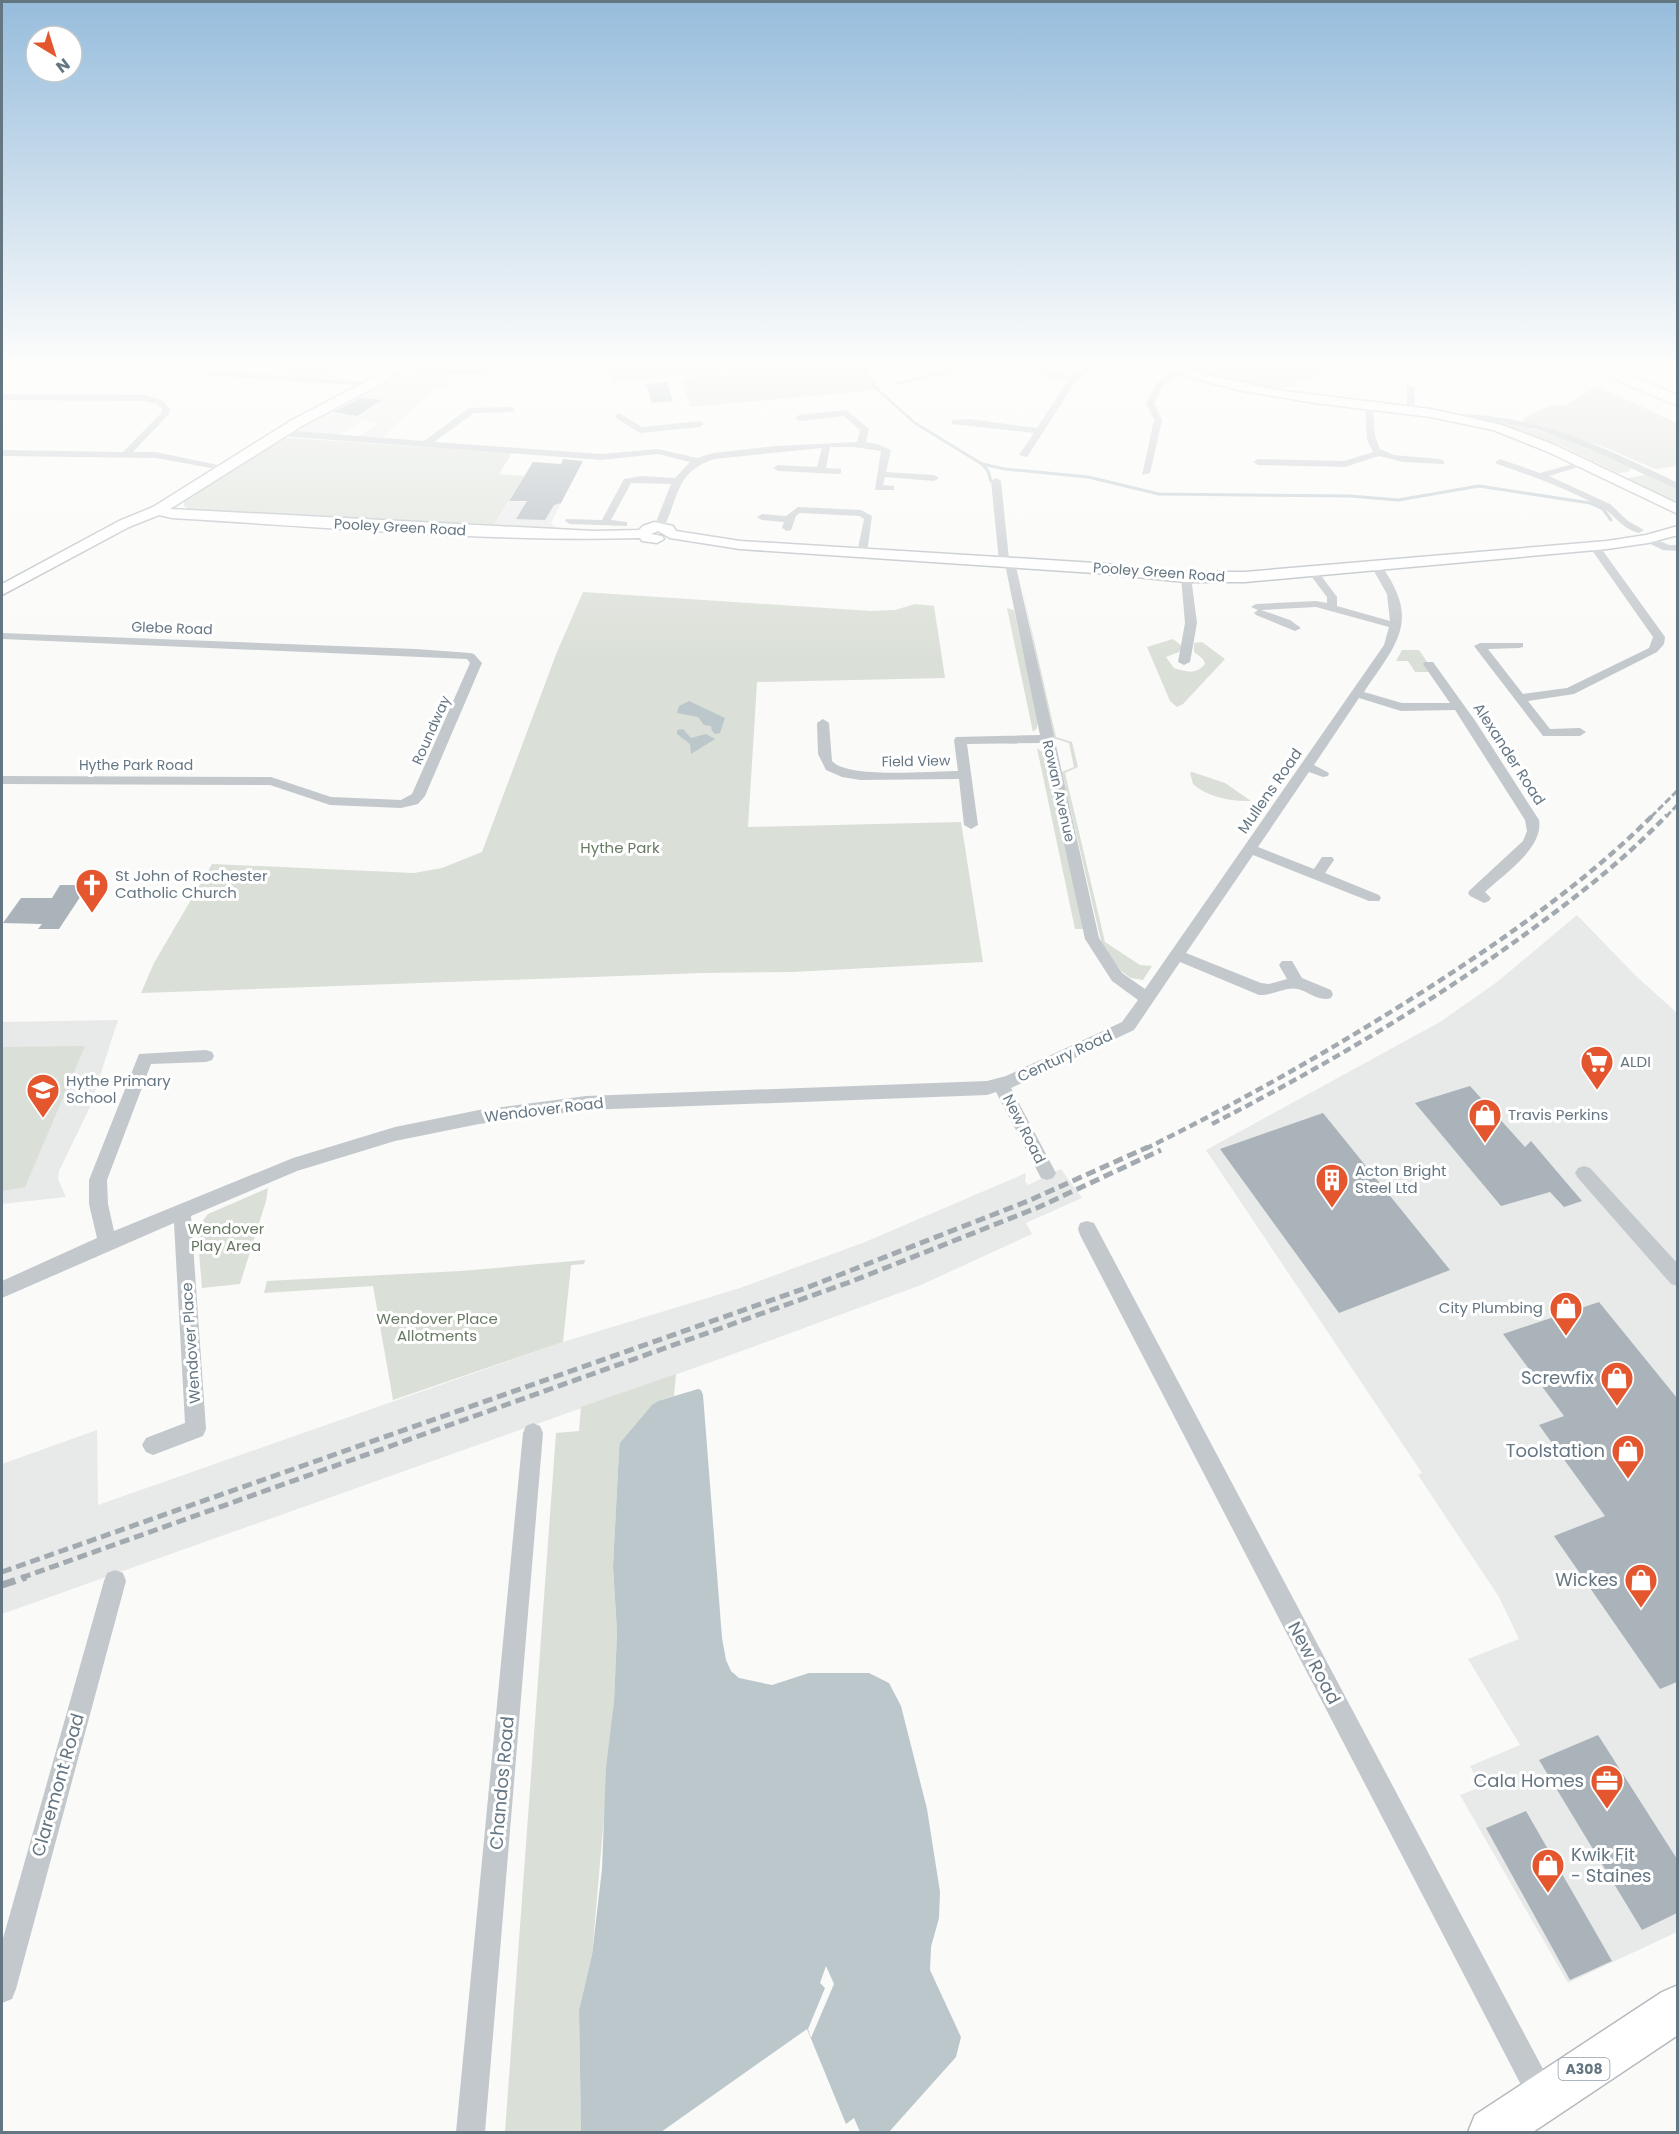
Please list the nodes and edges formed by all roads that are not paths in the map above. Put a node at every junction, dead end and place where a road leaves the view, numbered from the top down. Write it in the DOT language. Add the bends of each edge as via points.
graph roads {
  1 [pos="197,463"];
  2 [pos="235,463"];
  3 [pos="694,463"];
  4 [pos="823,463"];
  5 [pos="883,463"];
  6 [pos="1148,463"];
  7 [pos="1261,463"];
  8 [pos="1349,463"];
  9 [pos="1502,463"];
  10 [pos="1583,463"];
  11 [pos="1586,463"];
  12 [pos="1626,463"];
  13 [pos="227,468"];
  14 [pos="778,468"];
  15 [pos="821,470"];
  16 [pos="838,471"];
  17 [pos="1644,471"];
  18 [pos="1145,473"];
  19 [pos="881,474"];
  20 [pos="1540,476"];
  21 [pos="934,477"];
  22 [pos="1613,478"];
  23 [pos="677,481"];
  24 [pos="996,481"];
  25 [pos="1677,487"];
  26 [pos="891,488"];
  27 [pos="158,510"];
  28 [pos="1677,510"];
  29 [pos="762,517"];
  30 [pos="570,521"];
  31 [pos="605,523"];
  32 [pos="623,524"];
  33 [pos="665,530"];
  34 [pos="1677,530"];
  35 [pos="1643,534"];
  36 [pos="1594,546"];
  37 [pos="1677,548"];
  38 [pos="862,553"];
  39 [pos="1007,562"];
  40 [pos="1376,566"];
  41 [pos="1316,576"];
  42 [pos="1186,577"];
  43 [pos="2,590"];
  44 [pos="1292,605"];
  45 [pos="1332,607"];
  46 [pos="1397,626"];
  47 [pos="2,636"];
  48 [pos="1519,645"];
  49 [pos="341,649"];
  50 [pos="1184,662"];
  51 [pos="1428,663"];
  52 [pos="1357,694"];
  53 [pos="1521,698"];
  54 [pos="1459,706"];
  55 [pos="823,723"];
  56 [pos="1580,732"];
  57 [pos="1047,739"];
  58 [pos="1306,767"];
  59 [pos="1323,773"];
  60 [pos="964,776"];
  61 [pos="2,780"];
  62 [pos="271,781"];
  63 [pos="971,825"];
  64 [pos="1250,849"];
  65 [pos="1327,860"];
  66 [pos="1317,875"];
  67 [pos="1374,898"];
  68 [pos="1484,898"];
  69 [pos="1176,956"];
  70 [pos="1287,965"];
  71 [pos="1296,982"];
  72 [pos="1325,994"];
  73 [pos="1147,998"];
  74 [pos="1128,1026"];
  75 [pos="206,1056"];
  76 [pos="1001,1085"];
  77 [pos="1047,1173"];
  78 [pos="1584,1173"];
  79 [pos="182,1212"];
  80 [pos="1087,1229"];
  81 [pos="108,1242"];
  82 [pos="1677,1278"];
  83 [pos="2,1290"];
  84 [pos="533,1433"];
  85 [pos="153,1445"];
  86 [pos="115,1581"];
  87 [pos="2,1989"];
  88 [pos="1677,2008"];
  89 [pos="1542,2097"];
  90 [pos="470,2133"];
  91 [pos="1492,2133"];
  1 -- 13 [label="street"];
  2 -- 13 [label="street"];
  3 -- 23 [label="street"];
  4 -- 15 [label="street"];
  5 -- 19 [label="street"];
  6 -- 18 [label="street"];
  7 -- 8 [label="street"];
  9 -- 20 [label="street"];
  10 -- 20 [label="street"];
  11 -- 22 [label="street"];
  12 -- 17 [label="street"];
  13 -- 27 [label="street"];
  14 -- 15 [label="street"];
  15 -- 16 [label="street"];
  17 -- 22 [label="street"];
  17 -- 25 [label="street"];
  19 -- 21 [label="street"];
  19 -- 26 [label="street" via="878,488"];
  20 -- 35 [label="street" via="1607,506"];
  22 -- 28 [label="street"];
  23 -- 31 [label="street" via="627,481"];
  23 -- 33 [label="street"];
  24 -- 39 [label="street, Rowan Avenue"];
  27 -- 33 [label="street, Pooley Green Road" via="167,514 473,531 644,534 656,539"];
  27 -- 43 [label="street" via="124,524"];
  29 -- 38 [label="street" via="788,523 794,512 805,509 867,515"];
  30 -- 31 [label="street"];
  31 -- 32 [label="street"];
  33 -- 38 [label="street, Pooley Green Road" via="732,544"];
  34 -- 35 [label="street, Pooley Green Road"];
  35 -- 36 [label="street, Pooley Green Road"];
  35 -- 37 [label="street, Pooley Green Road" via="1667,548"];
  36 -- 40 [label="street, Pooley Green Road"];
  36 -- 53 [label="street" via="1659,637 1658,645 1570,691"];
  38 -- 39 [label="street, Pooley Green Road"];
  39 -- 42 [label="street, Pooley Green Road"];
  39 -- 57 [label="street, Rowan Avenue"];
  40 -- 42 [label="street, Pooley Green Road" via="1245,577"];
  40 -- 46 [label="street, Mullens Road" via="1394,592"];
  41 -- 45 [label="street" via="1332,597"];
  42 -- 50 [label="street" via="1191,623"];
  44 -- 44 [label="street" via="1295,610 1291,624 1258,610"];
  44 -- 45 [label="street"];
  45 -- 46 [label="street"];
  46 -- 52 [label="street, Mullens Road" via="1390,645"];
  47 -- 49 [label="street, Glebe Road"];
  48 -- 53 [label="street" via="1480,646"];
  49 -- 62 [label="street, Roundway" via="474,658 476,663 468,685 418,796 401,804 330,801"];
  51 -- 54 [label="street, Alexander Road"];
  52 -- 54 [label="street, Alexander Road" via="1401,707"];
  52 -- 58 [label="street, Mullens Road"];
  53 -- 56 [label="street" via="1547,733"];
  54 -- 68 [label="street, Alexander Road" via="1532,820 1534,831 1528,843 1475,893"];
  55 -- 60 [label="street, Field View" via="823,758 843,774"];
  57 -- 60 [label="street, Field View" via="960,740"];
  57 -- 73 [label="street, Rowan Avenue" via="1094,944 1117,977"];
  58 -- 59 [label="street"];
  58 -- 64 [label="street, Mullens Road"];
  60 -- 63 [label="street"];
  61 -- 62 [label="street, Hythe Park Road"];
  64 -- 66 [label="street"];
  64 -- 69 [label="street, Mullens Road"];
  65 -- 66 [label="street"];
  66 -- 67 [label="street"];
  69 -- 71 [label="street" via="1259,989"];
  69 -- 73 [label="street, Mullens Road"];
  70 -- 71 [label="street"];
  71 -- 72 [label="street"];
  73 -- 74 [label="street, Mullens Road"];
  74 -- 76 [label="street, Century Road"];
  75 -- 81 [label="street" via="145,1058 98,1180 100,1221"];
  76 -- 77 [label="street, New Road"];
  76 -- 79 [label="street, Wendover Road" via="586,1103 479,1117 395,1134 293,1165"];
  78 -- 82 [label="street"];
  79 -- 81 [label="street, Wendover Road"];
  79 -- 85 [label="street, Wendover Place" via="196,1429"];
  80 -- 89 [label="street, New Road"];
  81 -- 83 [label="street, Wendover Road"];
  84 -- 90 [label="street, Chandos Road"];
  86 -- 87 [label="street, Claremont Road"];
  88 -- 89 [label="main road, A308"];
  89 -- 91 [label="main road, A308"];
}
